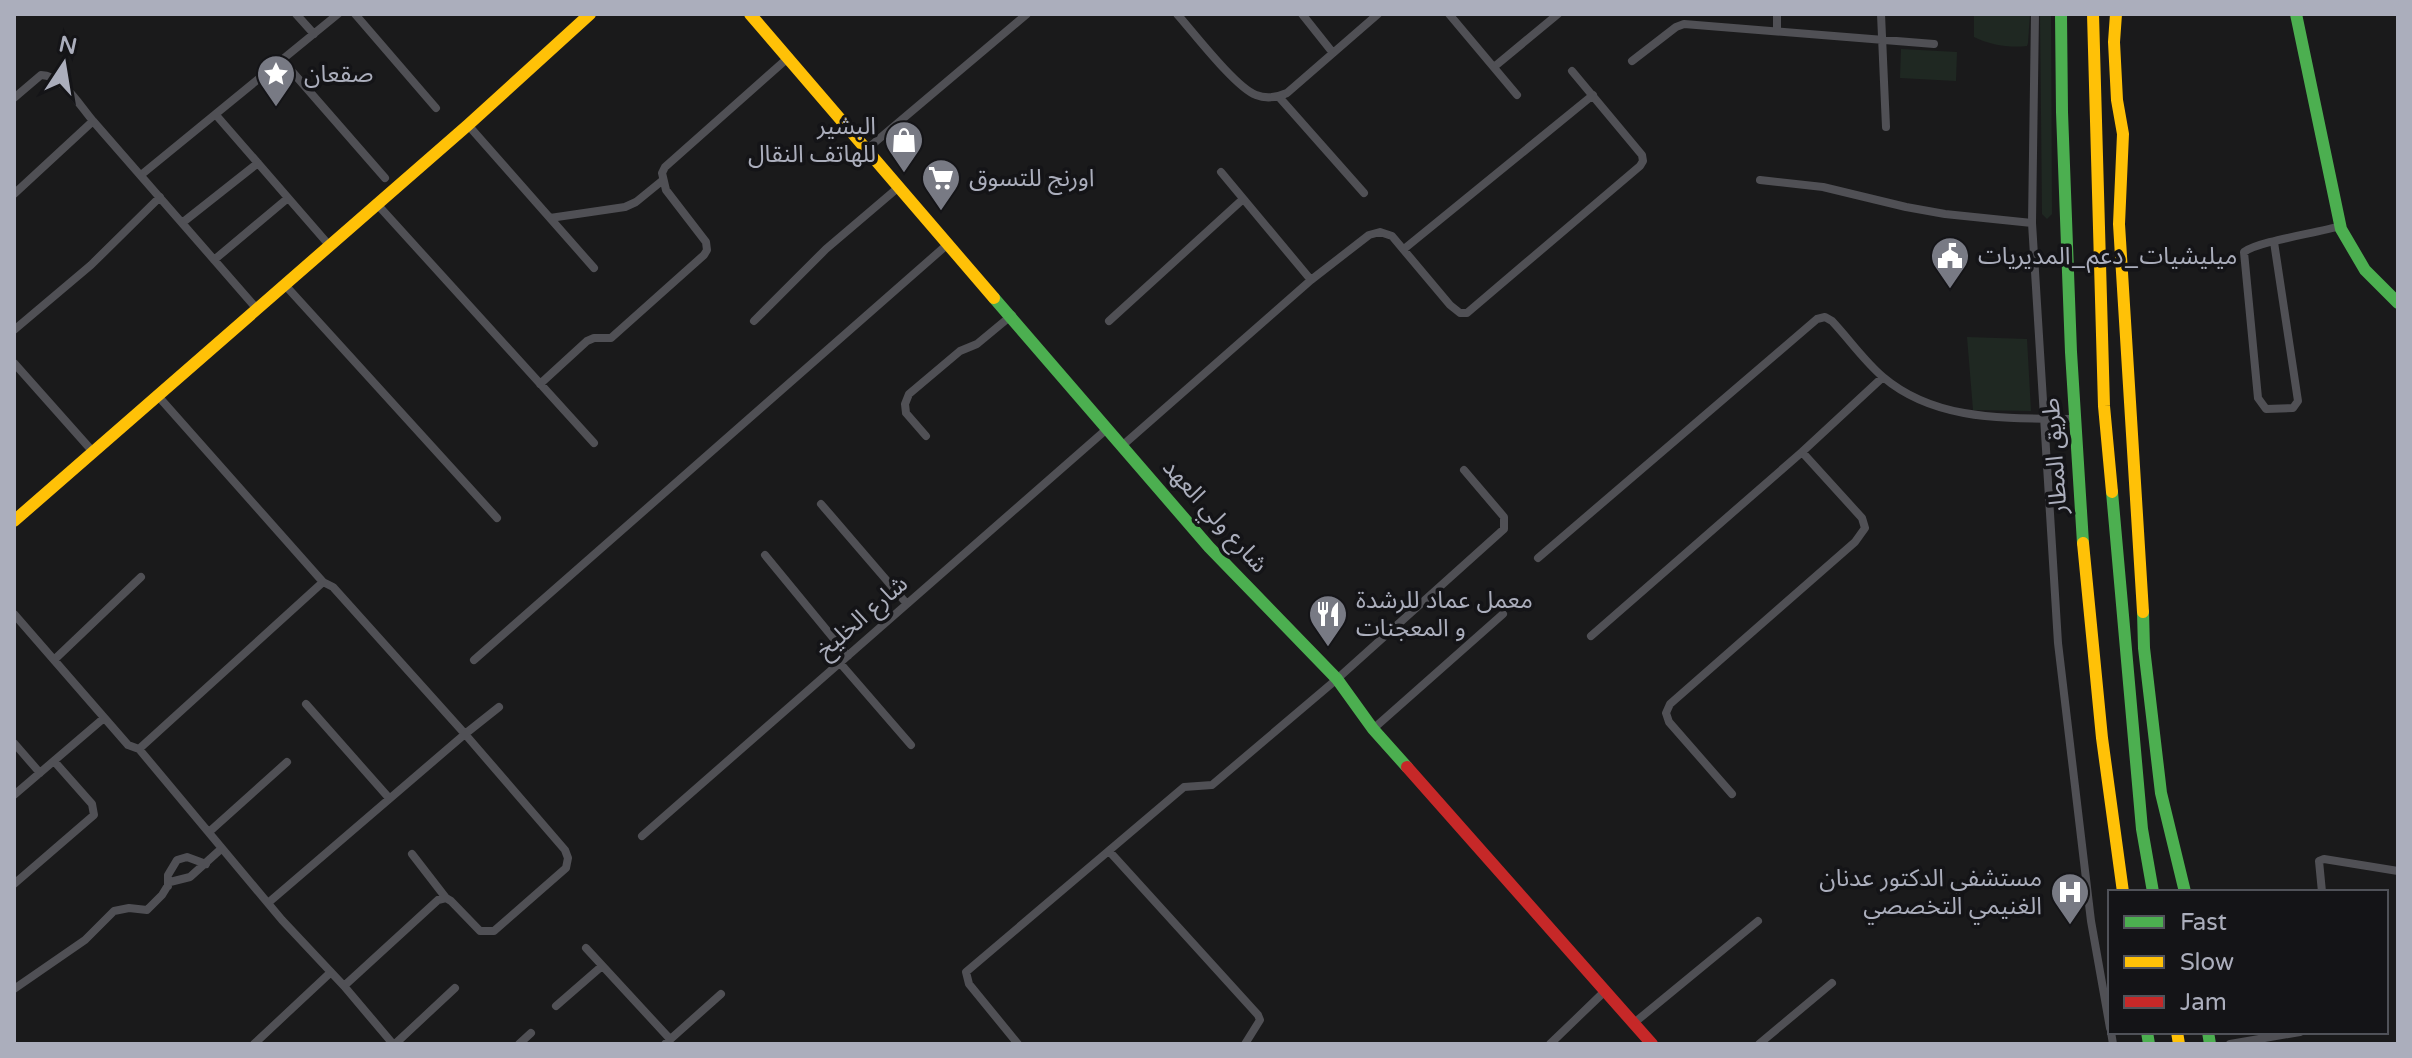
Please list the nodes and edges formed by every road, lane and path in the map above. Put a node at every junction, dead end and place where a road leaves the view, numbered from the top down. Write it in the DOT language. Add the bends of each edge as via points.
graph roads {
  1 [pos="296,14"];
  2 [pos="338,14"];
  3 [pos="355,14"];
  4 [pos="590,14"];
  5 [pos="750,14"];
  6 [pos="1177,14"];
  7 [pos="1302,14"];
  8 [pos="1378,14"];
  9 [pos="1449,14"];
  10 [pos="1558,14"];
  11 [pos="1777,14"];
  12 [pos="1881,14"];
  13 [pos="2035,14"];
  14 [pos="2061,14"];
  15 [pos="2093,14"];
  16 [pos="2116,14"];
  17 [pos="2296,14"];
  18 [pos="1025,15"];
  19 [pos="1777,30"];
  20 [pos="314,34"];
  21 [pos="1882,39"];
  22 [pos="1934,44"];
  23 [pos="1333,53"];
  24 [pos="789,57"];
  25 [pos="282,60"];
  26 [pos="1632,61"];
  27 [pos="1494,67"];
  28 [pos="1572,71"];
  29 [pos="1517,95"];
  30 [pos="1593,95"];
  31 [pos="1279,97"];
  32 [pos="14,98"];
  33 [pos="436,108"];
  34 [pos="216,115"];
  35 [pos="93,121"];
  36 [pos="468,125"];
  37 [pos="1886,127"];
  38 [pos="867,149"];
  39 [pos="258,163"];
  40 [pos="1221,172"];
  41 [pos="141,175"];
  42 [pos="385,178"];
  43 [pos="663,180"];
  44 [pos="1760,180"];
  45 [pos="900,186"];
  46 [pos="1364,193"];
  47 [pos="14,194"];
  48 [pos="160,197"];
  49 [pos="288,198"];
  50 [pos="1242,200"];
  51 [pos="376,203"];
  52 [pos="550,218"];
  53 [pos="182,223"];
  54 [pos="2032,223"];
  55 [pos="2340,226"];
  56 [pos="2274,242"];
  57 [pos="949,243"];
  58 [pos="329,245"];
  59 [pos="1404,249"];
  60 [pos="214,260"];
  61 [pos="594,268"];
  62 [pos="1311,280"];
  63 [pos="285,285"];
  64 [pos="2398,303"];
  65 [pos="257,309"];
  66 [pos="1012,315"];
  67 [pos="754,321"];
  68 [pos="1109,321"];
  69 [pos="14,330"];
  70 [pos="14,363"];
  71 [pos="1883,377"];
  72 [pos="540,384"];
  73 [pos="158,396"];
  74 [pos="2043,418"];
  75 [pos="2073,419"];
  76 [pos="1108,428"];
  77 [pos="926,436"];
  78 [pos="594,443"];
  79 [pos="1123,445"];
  80 [pos="1802,452"];
  81 [pos="94,453"];
  82 [pos="1464,470"];
  83 [pos="821,504"];
  84 [pos="497,518"];
  85 [pos="14,521"];
  86 [pos="765,555"];
  87 [pos="1538,558"];
  88 [pos="141,577"];
  89 [pos="323,582"];
  90 [pos="907,604"];
  91 [pos="14,614"];
  92 [pos="1503,614"];
  93 [pos="1591,636"];
  94 [pos="848,656"];
  95 [pos="54,660"];
  96 [pos="474,660"];
  97 [pos="840,663"];
  98 [pos="1337,679"];
  99 [pos="306,704"];
  100 [pos="499,707"];
  101 [pos="104,718"];
  102 [pos="1373,729"];
  103 [pos="465,734"];
  104 [pos="14,743"];
  105 [pos="911,745"];
  106 [pos="139,749"];
  107 [pos="54,761"];
  108 [pos="287,762"];
  109 [pos="40,773"];
  110 [pos="1732,794"];
  111 [pos="14,795"];
  112 [pos="389,798"];
  113 [pos="209,832"];
  114 [pos="642,836"];
  115 [pos="221,849"];
  116 [pos="1109,851"];
  117 [pos="412,854"];
  118 [pos="206,864"];
  119 [pos="2398,871"];
  120 [pos="14,884"];
  121 [pos="168,887"];
  122 [pos="2123,890"];
  123 [pos="2154,890"];
  124 [pos="2185,890"];
  125 [pos="2322,890"];
  126 [pos="446,898"];
  127 [pos="268,903"];
  128 [pos="1758,921"];
  129 [pos="586,948"];
  130 [pos="602,966"];
  131 [pos="331,972"];
  132 [pos="1832,983"];
  133 [pos="344,986"];
  134 [pos="455,988"];
  135 [pos="14,989"];
  136 [pos="1604,992"];
  137 [pos="721,994"];
  138 [pos="556,1006"];
  139 [pos="2108,1019"];
  140 [pos="1634,1023"];
  141 [pos="531,1033"];
  142 [pos="2288,1034"];
  143 [pos="668,1042"];
  144 [pos="254,1044"];
  145 [pos="394,1044"];
  146 [pos="519,1044"];
  147 [pos="1018,1044"];
  148 [pos="1245,1044"];
  149 [pos="1550,1044"];
  150 [pos="1652,1044"];
  151 [pos="1759,1044"];
  152 [pos="2230,1044"];
  1 -- 20 [label="street"];
  2 -- 20 [label="street"];
  3 -- 33 [label="street"];
  4 -- 36 [label="main road"];
  5 -- 24 [label="main road, شارع ولي العهد"];
  6 -- 31 [label="street" via="1253,95"];
  7 -- 23 [label="street"];
  8 -- 23 [label="street"];
  9 -- 27 [label="street"];
  10 -- 27 [label="street"];
  11 -- 19 [label="street"];
  12 -- 21 [label="street"];
  13 -- 54 [label="street"];
  14 -- 75 [label="main road, طريق المطار"];
  15 -- 123 [label="main road" via="2104,406 2142,829"];
  16 -- 124 [label="main road" via="2117,100 2123,134 2119,224 2144,648 2161,793"];
  17 -- 55 [label="main road"];
  18 -- 38 [label="street"];
  19 -- 21 [label="street"];
  19 -- 26 [label="street" via="1680,25"];
  20 -- 25 [label="street"];
  21 -- 22 [label="street"];
  21 -- 37 [label="street"];
  23 -- 31 [label="street"];
  24 -- 38 [label="main road, شارع ولي العهد"];
  24 -- 43 [label="street" via="665,167"];
  25 -- 34 [label="street"];
  25 -- 42 [label="street"];
  27 -- 29 [label="street"];
  28 -- 30 [label="street"];
  30 -- 59 [label="street"];
  30 -- 59 [label="street" via="1643,161 1467,313 1450,305"];
  31 -- 46 [label="street"];
  32 -- 35 [label="street" via="47,74"];
  34 -- 39 [label="street"];
  34 -- 41 [label="street"];
  35 -- 41 [label="street"];
  35 -- 47 [label="street"];
  36 -- 51 [label="main road"];
  36 -- 52 [label="street"];
  38 -- 45 [label="main road, شارع ولي العهد"];
  39 -- 49 [label="street"];
  39 -- 53 [label="street"];
  40 -- 50 [label="street"];
  41 -- 48 [label="street"];
  43 -- 52 [label="street" via="625,207"];
  43 -- 72 [label="street" via="707,250 611,338 587,341"];
  44 -- 54 [label="street" via="1823,187 1945,214"];
  45 -- 57 [label="main road, شارع ولي العهد"];
  45 -- 67 [label="street"];
  48 -- 53 [label="street"];
  48 -- 69 [label="street"];
  49 -- 58 [label="street"];
  49 -- 60 [label="street"];
  50 -- 62 [label="street"];
  50 -- 68 [label="street"];
  51 -- 58 [label="main road"];
  51 -- 72 [label="street"];
  52 -- 61 [label="street"];
  53 -- 60 [label="street"];
  54 -- 74 [label="street"];
  55 -- 56 [label="street"];
  55 -- 64 [label="main road" via="2366,275"];
  56 -- 56 [label="street" via="2244,252 2258,398 2266,409 2293,408 2298,401"];
  57 -- 66 [label="main road, شارع ولي العهد"];
  57 -- 96 [label="street"];
  58 -- 63 [label="main road"];
  59 -- 62 [label="street" via="1392,236 1369,235"];
  60 -- 65 [label="street"];
  62 -- 79 [label="street"];
  63 -- 65 [label="main road"];
  63 -- 84 [label="street"];
  65 -- 73 [label="main road"];
  66 -- 76 [label="main road, شارع ولي العهد"];
  66 -- 77 [label="street" via="909,394 906,413"];
  70 -- 81 [label="street"];
  71 -- 74 [label="street" via="1946,411"];
  71 -- 80 [label="street"];
  71 -- 87 [label="street" via="1832,321 1817,319"];
  72 -- 78 [label="street"];
  73 -- 81 [label="main road"];
  73 -- 89 [label="street"];
  74 -- 75 [label="street"];
  74 -- 139 [label="street" via="2058,643 2092,930"];
  75 -- 122 [label="main road, طريق المطار" via="2093,657"];
  76 -- 79 [label="main road, شارع ولي العهد"];
  76 -- 90 [label="street, شارع الخليخ"];
  79 -- 98 [label="main road, شارع ولي العهد" via="1209,547"];
  80 -- 93 [label="street"];
  80 -- 110 [label="street" via="1862,518 1865,528 1666,713"];
  81 -- 85 [label="main road"];
  82 -- 98 [label="street" via="1504,517 1504,529"];
  83 -- 90 [label="street"];
  86 -- 94 [label="street"];
  88 -- 95 [label="street"];
  89 -- 103 [label="street"];
  89 -- 106 [label="street"];
  90 -- 94 [label="street, شارع الخليخ"];
  91 -- 95 [label="street"];
  92 -- 102 [label="street"];
  94 -- 97 [label="street, شارع الخليخ"];
  95 -- 101 [label="street"];
  97 -- 105 [label="street"];
  97 -- 114 [label="street, شارع الخليخ"];
  98 -- 102 [label="main road, شارع ولي العهد"];
  98 -- 116 [label="street" via="1212,785 1184,787"];
  99 -- 112 [label="street"];
  100 -- 103 [label="street"];
  101 -- 106 [label="street" via="128,745"];
  101 -- 107 [label="street"];
  102 -- 136 [label="main road, شارع ولي العهد"];
  103 -- 112 [label="street"];
  103 -- 126 [label="street" via="565,850 568,862 494,931 480,931"];
  104 -- 109 [label="street"];
  106 -- 113 [label="street"];
  107 -- 109 [label="street"];
  107 -- 120 [label="street" via="92,804 94,815"];
  108 -- 113 [label="street"];
  109 -- 111 [label="street"];
  112 -- 127 [label="street"];
  113 -- 115 [label="street"];
  115 -- 118 [label="street"];
  115 -- 127 [label="street"];
  116 -- 147 [label="street" via="966,972 969,984"];
  116 -- 148 [label="street" via="1258,1015 1258,1027"];
  117 -- 126 [label="street"];
  118 -- 121 [label="street"];
  118 -- 121 [label="street" via="187,857 177,860"];
  119 -- 125 [label="street" via="2324,859 2318,867"];
  121 -- 135 [label="street" via="147,910 114,911 85,940"];
  126 -- 133 [label="street"];
  127 -- 131 [label="street"];
  128 -- 140 [label="street"];
  129 -- 130 [label="street"];
  130 -- 138 [label="street"];
  130 -- 143 [label="street"];
  131 -- 133 [label="street"];
  131 -- 144 [label="street"];
  132 -- 151 [label="street"];
  133 -- 145 [label="street"];
  134 -- 145 [label="street"];
  136 -- 140 [label="main road, شارع ولي العهد"];
  136 -- 149 [label="street"];
  137 -- 143 [label="street"];
  140 -- 150 [label="main road, شارع ولي العهد"];
  141 -- 146 [label="street"];
  142 -- 152 [label="street"];
}
